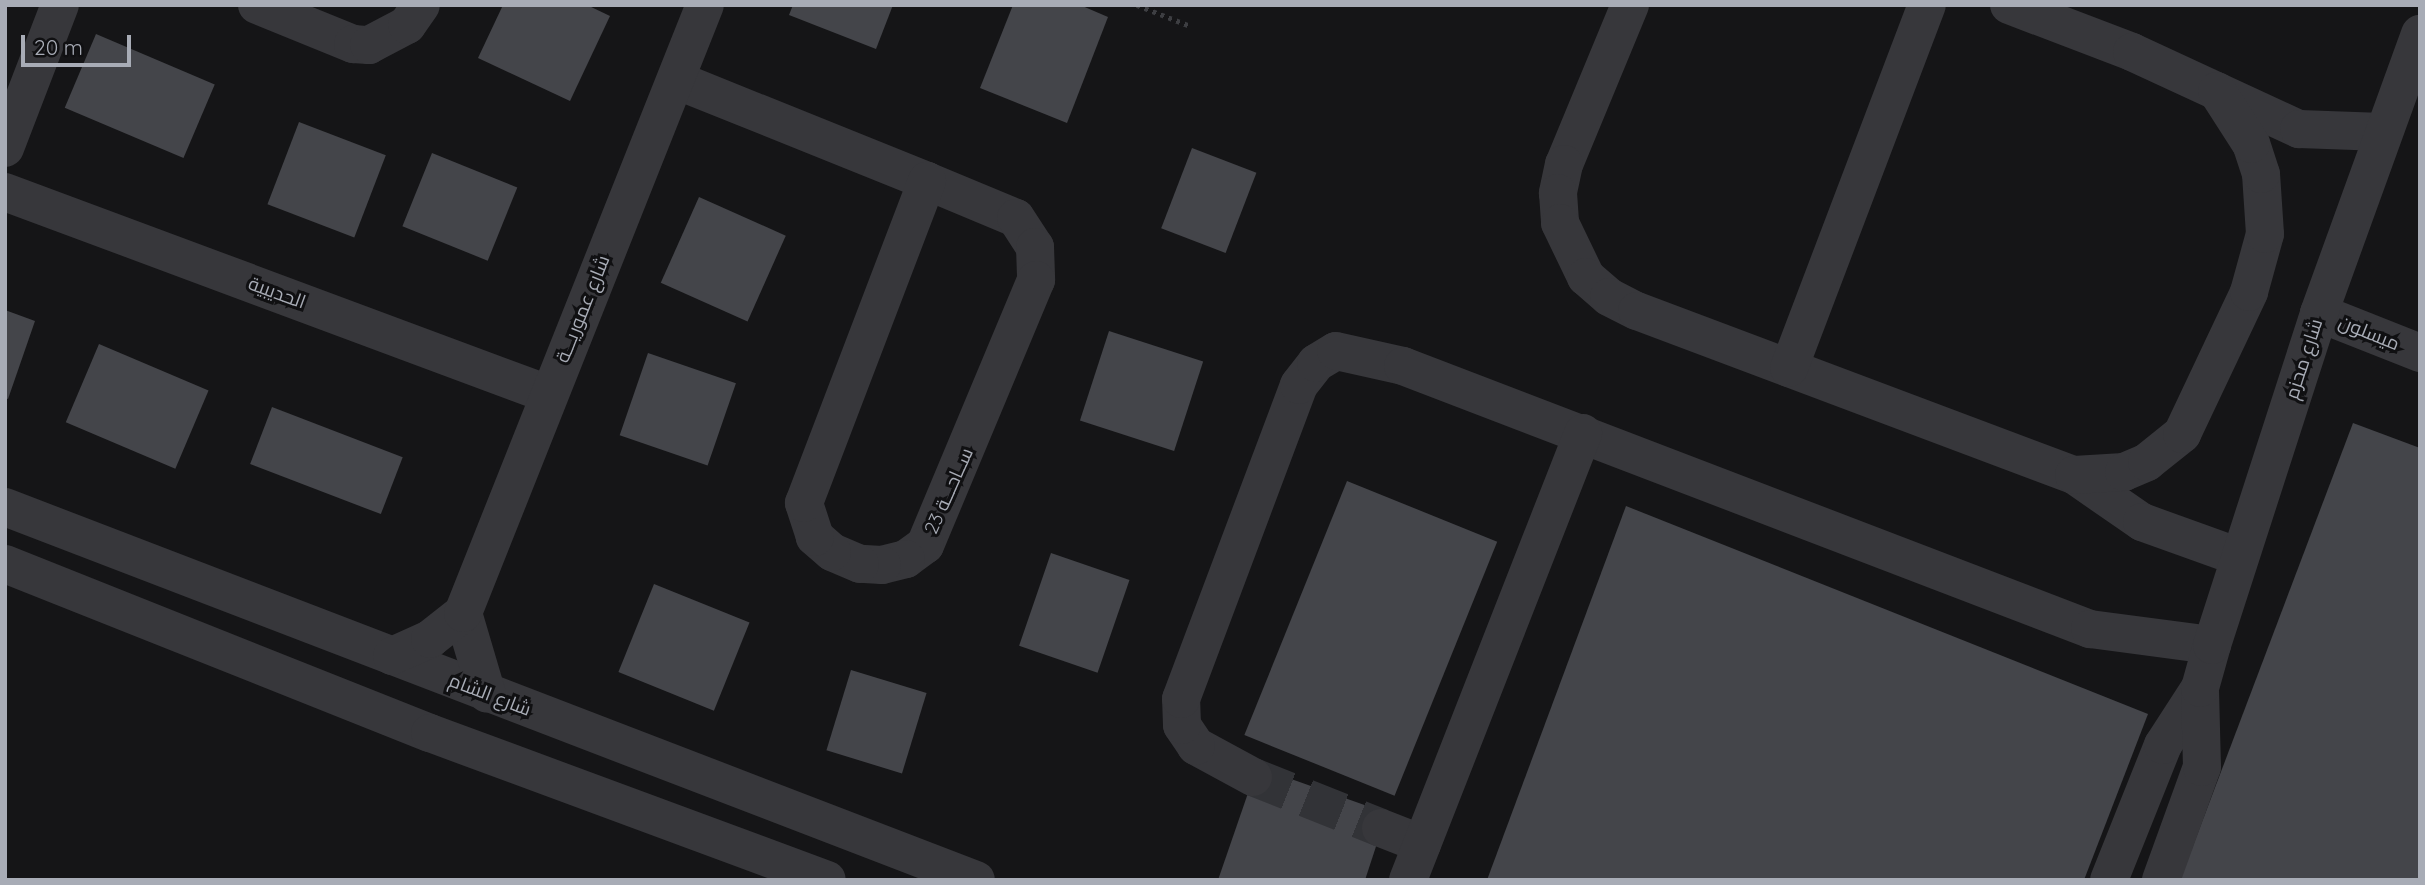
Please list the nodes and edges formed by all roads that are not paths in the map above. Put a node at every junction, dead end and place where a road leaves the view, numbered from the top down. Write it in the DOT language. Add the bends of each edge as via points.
graph roads {
  1 [pos="60,5"];
  2 [pos="257,5"];
  3 [pos="422,5"];
  4 [pos="705,5"];
  5 [pos="1630,5"];
  6 [pos="1927,5"];
  7 [pos="2009,5"];
  8 [pos="2420,34"];
  9 [pos="676,80"];
  10 [pos="2217,91"];
  11 [pos="2383,132"];
  12 [pos="5,148"];
  13 [pos="927,181"];
  14 [pos="5,192"];
  15 [pos="2319,313"];
  16 [pos="2420,353"];
  17 [pos="1789,368"];
  18 [pos="548,394"];
  19 [pos="1583,433"];
  20 [pos="2074,475"];
  21 [pos="5,508"];
  22 [pos="2239,557"];
  23 [pos="5,564"];
  24 [pos="463,613"];
  25 [pos="2212,645"];
  26 [pos="392,656"];
  27 [pos="2200,688"];
  28 [pos="487,694"];
  29 [pos="1253,777"];
  30 [pos="1381,828"];
  31 [pos="1422,844"];
  32 [pos="827,880"];
  33 [pos="976,880"];
  34 [pos="1408,880"];
  35 [pos="2109,880"];
  36 [pos="2161,880"];
  1 -- 12 [label="street"];
  2 -- 3 [label="street" via="369,46 407,25"];
  4 -- 9 [label="street, شارع عموريـــة"];
  5 -- 17 [label="street" via="1564,164 1558,193 1560,223 1570,252 1587,277 1609,297"];
  6 -- 17 [label="street"];
  7 -- 10 [label="street" via="2132,52"];
  8 -- 11 [label="street, شارع محزم"];
  9 -- 13 [label="street, ســاحـــة 23"];
  9 -- 18 [label="street, شارع عموريـــة"];
  10 -- 11 [label="street" via="2299,129"];
  10 -- 20 [label="street" via="2241,125 2261,174 2265,234 2249,292 2182,434 2147,462 2124,471"];
  11 -- 15 [label="street, شارع محزم"];
  13 -- 13 [label="street, ســاحـــة 23" via="1016,218 1035,247 1036,281 925,545 906,559 860,564 832,552 815,537 804,503"];
  14 -- 18 [label="street, الحديبية"];
  15 -- 16 [label="street, ميسلون"];
  15 -- 22 [label="street, شارع محزم"];
  17 -- 20 [label="street"];
  18 -- 24 [label="street, شارع عموريـــة"];
  19 -- 25 [label="street" via="2090,629"];
  19 -- 29 [label="street" via="1403,366 1336,351 1316,363 1299,385 1181,699 1182,725 1196,746"];
  19 -- 31 [label="street"];
  20 -- 22 [label="street" via="2142,522"];
  21 -- 26 [label="street, شارع الشام"];
  22 -- 25 [label="street, شارع محزم"];
  23 -- 32 [label="street" via="430,733"];
  24 -- 26 [label="street" via="430,639"];
  24 -- 28 [label="street"];
  25 -- 27 [label="street, شارع محزم"];
  26 -- 28 [label="street, شارع الشام"];
  27 -- 35 [label="street, شارع محزم" via="2163,745"];
  27 -- 36 [label="street, شارع محزم" via="2202,767"];
  28 -- 33 [label="street, شارع الشام"];
  30 -- 31 [label="street"];
  31 -- 34 [label="street"];
}
